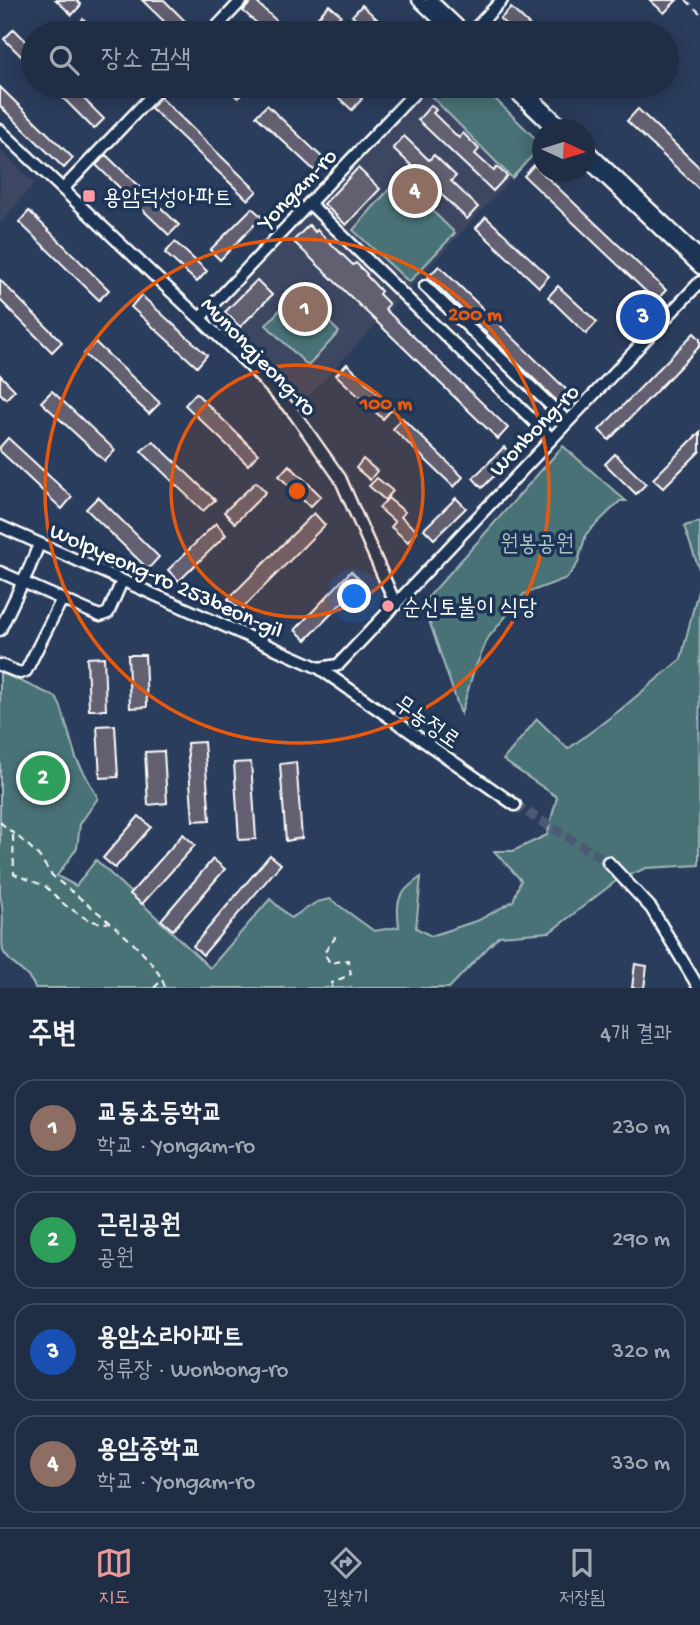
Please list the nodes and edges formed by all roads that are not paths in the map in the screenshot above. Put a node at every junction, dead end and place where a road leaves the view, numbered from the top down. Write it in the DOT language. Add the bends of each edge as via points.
graph roads {
  1 [pos="242,0"];
  2 [pos="418,0"];
  3 [pos="431,0"];
  4 [pos="502,0"];
  5 [pos="222,21"];
  6 [pos="440,21"];
  7 [pos="455,21"];
  8 [pos="481,21"];
  9 [pos="150,98"];
  10 [pos="410,98"];
  11 [pos="521,98"];
  12 [pos="534,98"];
  13 [pos="542,119"];
  14 [pos="556,119"];
  15 [pos="0,130"];
  16 [pos="595,156"];
  17 [pos="595,168"];
  18 [pos="63,189"];
  19 [pos="309,203"];
  20 [pos="700,256"];
  21 [pos="700,268"];
  22 [pos="700,282"];
  23 [pos="425,286"];
  24 [pos="200,318"];
  25 [pos="567,421"];
  26 [pos="551,438"];
  27 [pos="0,526"];
  28 [pos="38,544"];
  29 [pos="0,572"];
  30 [pos="122,581"];
  31 [pos="23,582"];
  32 [pos="61,601"];
  33 [pos="396,605"];
  34 [pos="0,630"];
  35 [pos="0,665"];
  36 [pos="319,668"];
  37 [pos="515,805"];
  38 [pos="608,862"];
  39 [pos="699,988"];
  1 -- 5 [label="street"];
  2 -- 6 [label="street"];
  3 -- 7 [label="street"];
  4 -- 8 [label="street"];
  9 -- 18 [label="street"];
  10 -- 19 [label="street, Yongam-ro"];
  11 -- 13 [label="street"];
  12 -- 14 [label="street"];
  15 -- 18 [label="street, Munongjeong-ro"];
  16 -- 20 [label="street"];
  17 -- 21 [label="street"];
  18 -- 24 [label="street, Munongjeong-ro"];
  19 -- 24 [label="street, Yongam-ro"];
  19 -- 26 [label="street"];
  22 -- 25 [label="street, Wonbong-ro"];
  23 -- 25 [label="street"];
  24 -- 33 [label="street, Munongjeong-ro" via="294,413 340,478"];
  25 -- 26 [label="street, Wonbong-ro"];
  26 -- 33 [label="street, Wonbong-ro"];
  27 -- 28 [label="street, Wolpyeong-ro 253beon-gil"];
  28 -- 30 [label="street, Wolpyeong-ro 253beon-gil"];
  28 -- 31 [label="street"];
  29 -- 31 [label="street"];
  30 -- 32 [label="street" via="108,613 100,616"];
  30 -- 36 [label="street, Wolpyeong-ro 253beon-gil"];
  31 -- 32 [label="street"];
  31 -- 34 [label="street"];
  32 -- 35 [label="street" via="26,671"];
  33 -- 36 [label="street" via="338,665"];
  36 -- 37 [label="street, 무농정로"];
  38 -- 39 [label="street" via="651,908"];
}
